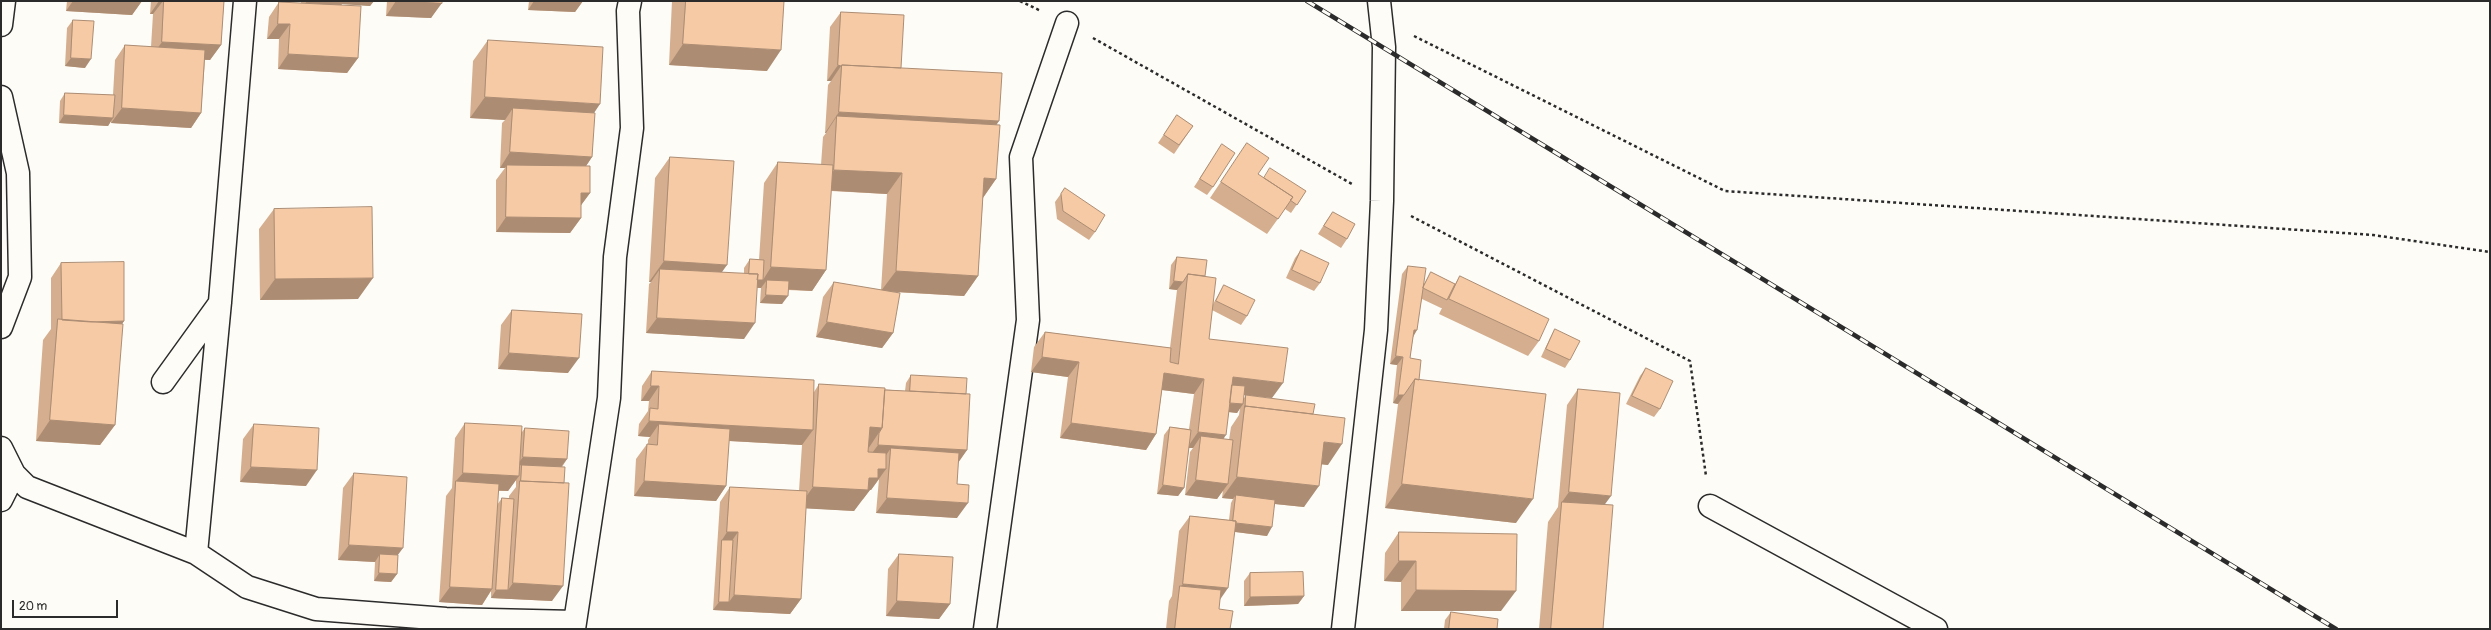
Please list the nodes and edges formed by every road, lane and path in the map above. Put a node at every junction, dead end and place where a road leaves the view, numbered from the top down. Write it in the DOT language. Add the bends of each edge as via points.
graph roads {
  1 [pos="4,1"];
  2 [pos="245,1"];
  3 [pos="630,1"];
  4 [pos="1380,10"];
  5 [pos="1067,23"];
  6 [pos="1,25"];
  7 [pos="1,97"];
  8 [pos="2490,252"];
  9 [pos="220,302"];
  10 [pos="1,326"];
  11 [pos="163,382"];
  12 [pos="1,448"];
  13 [pos="14,474"];
  14 [pos="1,500"];
  15 [pos="1710,506"];
  16 [pos="196,553"];
  17 [pos="574,626"];
  18 [pos="985,629"];
  19 [pos="1343,629"];
  20 [pos="1936,629"];
  1 -- 6 [label="street"];
  2 -- 9 [label="street"];
  3 -- 17 [label="street" via="628,11 632,128 615,257 609,398"];
  4 -- 8 [label="path" via="1725,191 2373,235"];
  4 -- 19 [label="street" via="1384,47 1382,201 1376,330"];
  5 -- 18 [label="street" via="1021,157 1028,320"];
  7 -- 10 [label="street" via="18,173 20,277"];
  9 -- 11 [label="street"];
  9 -- 16 [label="street"];
  12 -- 13 [label="street"];
  13 -- 14 [label="street"];
  13 -- 16 [label="street" via="28,487"];
  15 -- 20 [label="street"];
  16 -- 17 [label="street" via="247,587 316,609"];
}
